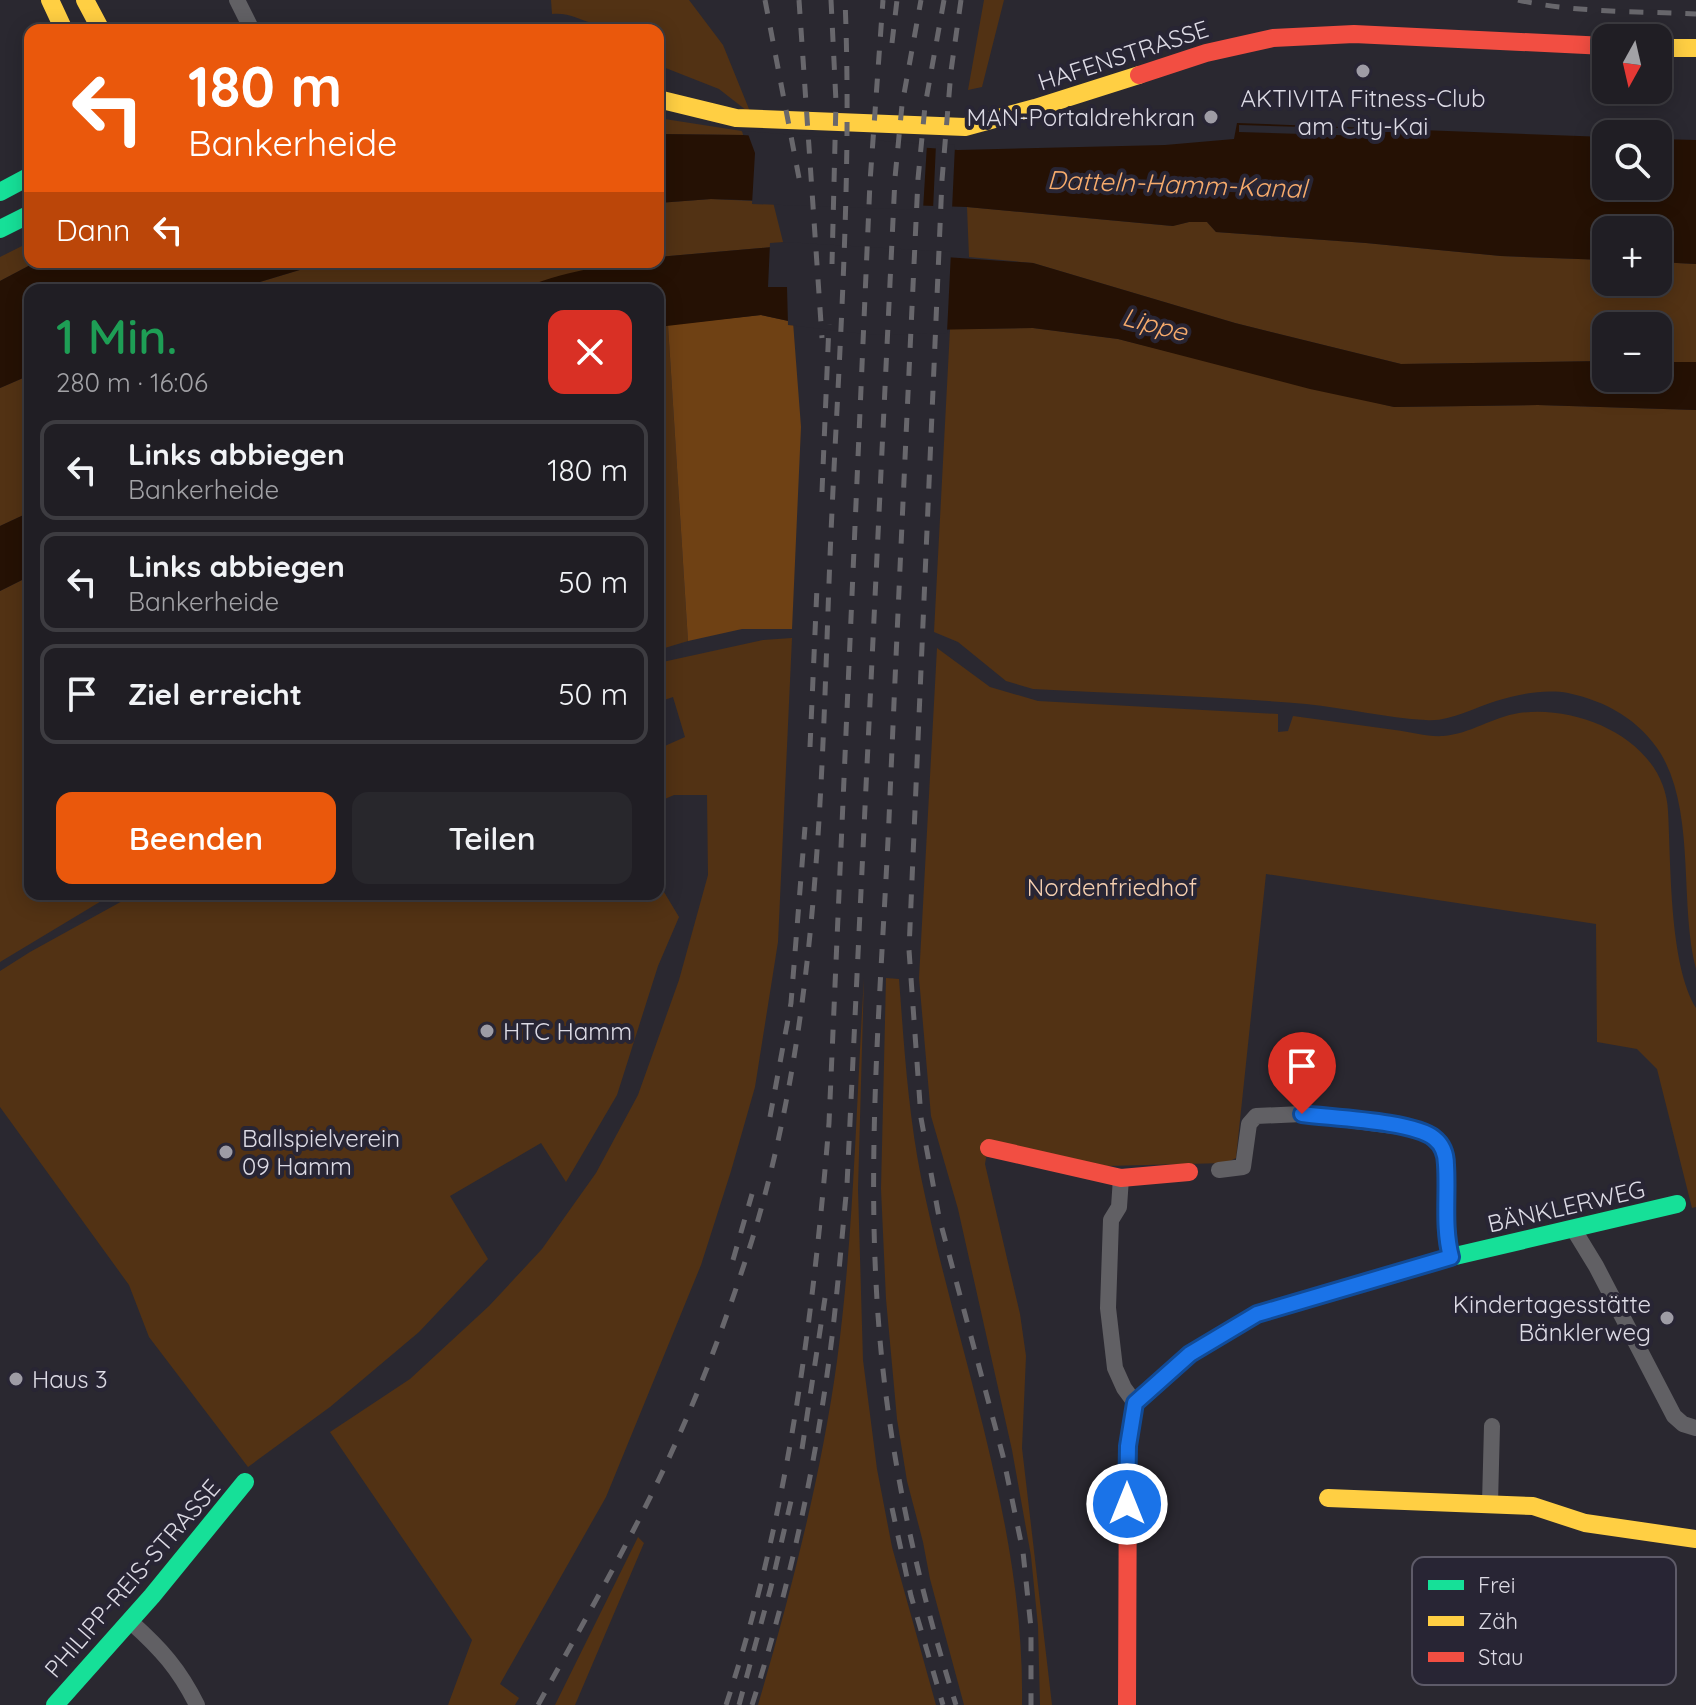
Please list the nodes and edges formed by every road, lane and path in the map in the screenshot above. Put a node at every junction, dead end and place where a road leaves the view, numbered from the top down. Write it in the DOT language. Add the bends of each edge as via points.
graph roads {
  1 [pos="50,0"];
  2 [pos="85,0"];
  3 [pos="237,0"];
  4 [pos="61,24"];
  5 [pos="98,24"];
  6 [pos="249,24"];
  7 [pos="1592,45"];
  8 [pos="1672,48"];
  9 [pos="1696,48"];
  10 [pos="664,100"];
  11 [pos="24,177"];
  12 [pos="0,192"];
  13 [pos="24,217"];
  14 [pos="0,229"];
  15 [pos="989,1148"];
  16 [pos="1219,1170"];
  17 [pos="1189,1172"];
  18 [pos="1121,1178"];
  19 [pos="1677,1204"];
  20 [pos="1574,1230"];
  21 [pos="1451,1257"];
  22 [pos="1135,1403"];
  23 [pos="1492,1426"];
  24 [pos="1696,1428"];
  25 [pos="245,1482"];
  26 [pos="1328,1498"];
  27 [pos="1490,1503"];
  28 [pos="1696,1539"];
  29 [pos="132,1623"];
  30 [pos="55,1705"];
  31 [pos="197,1705"];
  32 [pos="1127,1705"];
  1 -- 4 [label="street"];
  2 -- 5 [label="street"];
  3 -- 6 [label="street"];
  7 -- 10 [label="street, HAFENSTRASSE" via="1354,34 1273,38 1206,53 965,127 736,118"];
  8 -- 9 [label="street"];
  11 -- 12 [label="street"];
  13 -- 14 [label="street"];
  15 -- 18 [label="street"];
  16 -- 21 [label="street" via="1243,1167 1249,1124 1256,1116 1302,1114 1417,1129 1432,1136 1445,1153"];
  17 -- 18 [label="street"];
  18 -- 22 [label="street" via="1119,1207 1111,1220 1108,1308 1115,1368"];
  19 -- 20 [label="street, BÄNKLERWEG"];
  20 -- 21 [label="street, BÄNKLERWEG"];
  20 -- 24 [label="street" via="1674,1416"];
  21 -- 22 [label="street, BÄNKLERWEG" via="1257,1314 1190,1354"];
  22 -- 32 [label="street" via="1128,1446"];
  23 -- 27 [label="street"];
  25 -- 29 [label="street, PHILIPP-REIS-STRASSE"];
  26 -- 27 [label="street"];
  27 -- 28 [label="street" via="1533,1506 1585,1523"];
  29 -- 30 [label="street, PHILIPP-REIS-STRASSE"];
  29 -- 31 [label="street" via="179,1670"];
}
